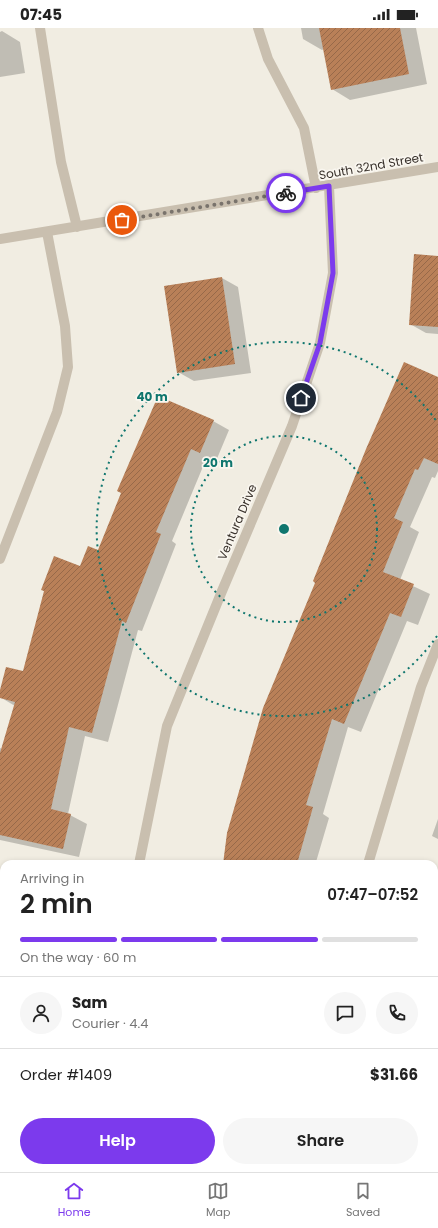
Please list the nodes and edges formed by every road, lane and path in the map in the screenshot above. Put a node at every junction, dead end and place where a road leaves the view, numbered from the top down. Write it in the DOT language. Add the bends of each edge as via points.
graph roads {
  1 [pos="40,28"];
  2 [pos="258,28"];
  3 [pos="438,167"];
  4 [pos="329,186"];
  5 [pos="316,188"];
  6 [pos="77,227"];
  7 [pos="47,232"];
  8 [pos="0,239"];
  9 [pos="0,559"];
  10 [pos="438,644"];
  11 [pos="140,860"];
  12 [pos="369,860"];
  1 -- 6 [label="street" via="61,162"];
  2 -- 5 [label="street" via="268,59 304,128"];
  3 -- 4 [label="street, South 32nd Street"];
  4 -- 5 [label="street, South 32nd Street"];
  4 -- 11 [label="street, Ventura Drive" via="333,273 320,343 292,426 167,726"];
  5 -- 6 [label="street, South 32nd Street"];
  6 -- 7 [label="street, South 32nd Street"];
  7 -- 8 [label="street, South 32nd Street"];
  7 -- 9 [label="street" via="65,326 68,367 57,412"];
  10 -- 12 [label="street" via="421,687"];
}
